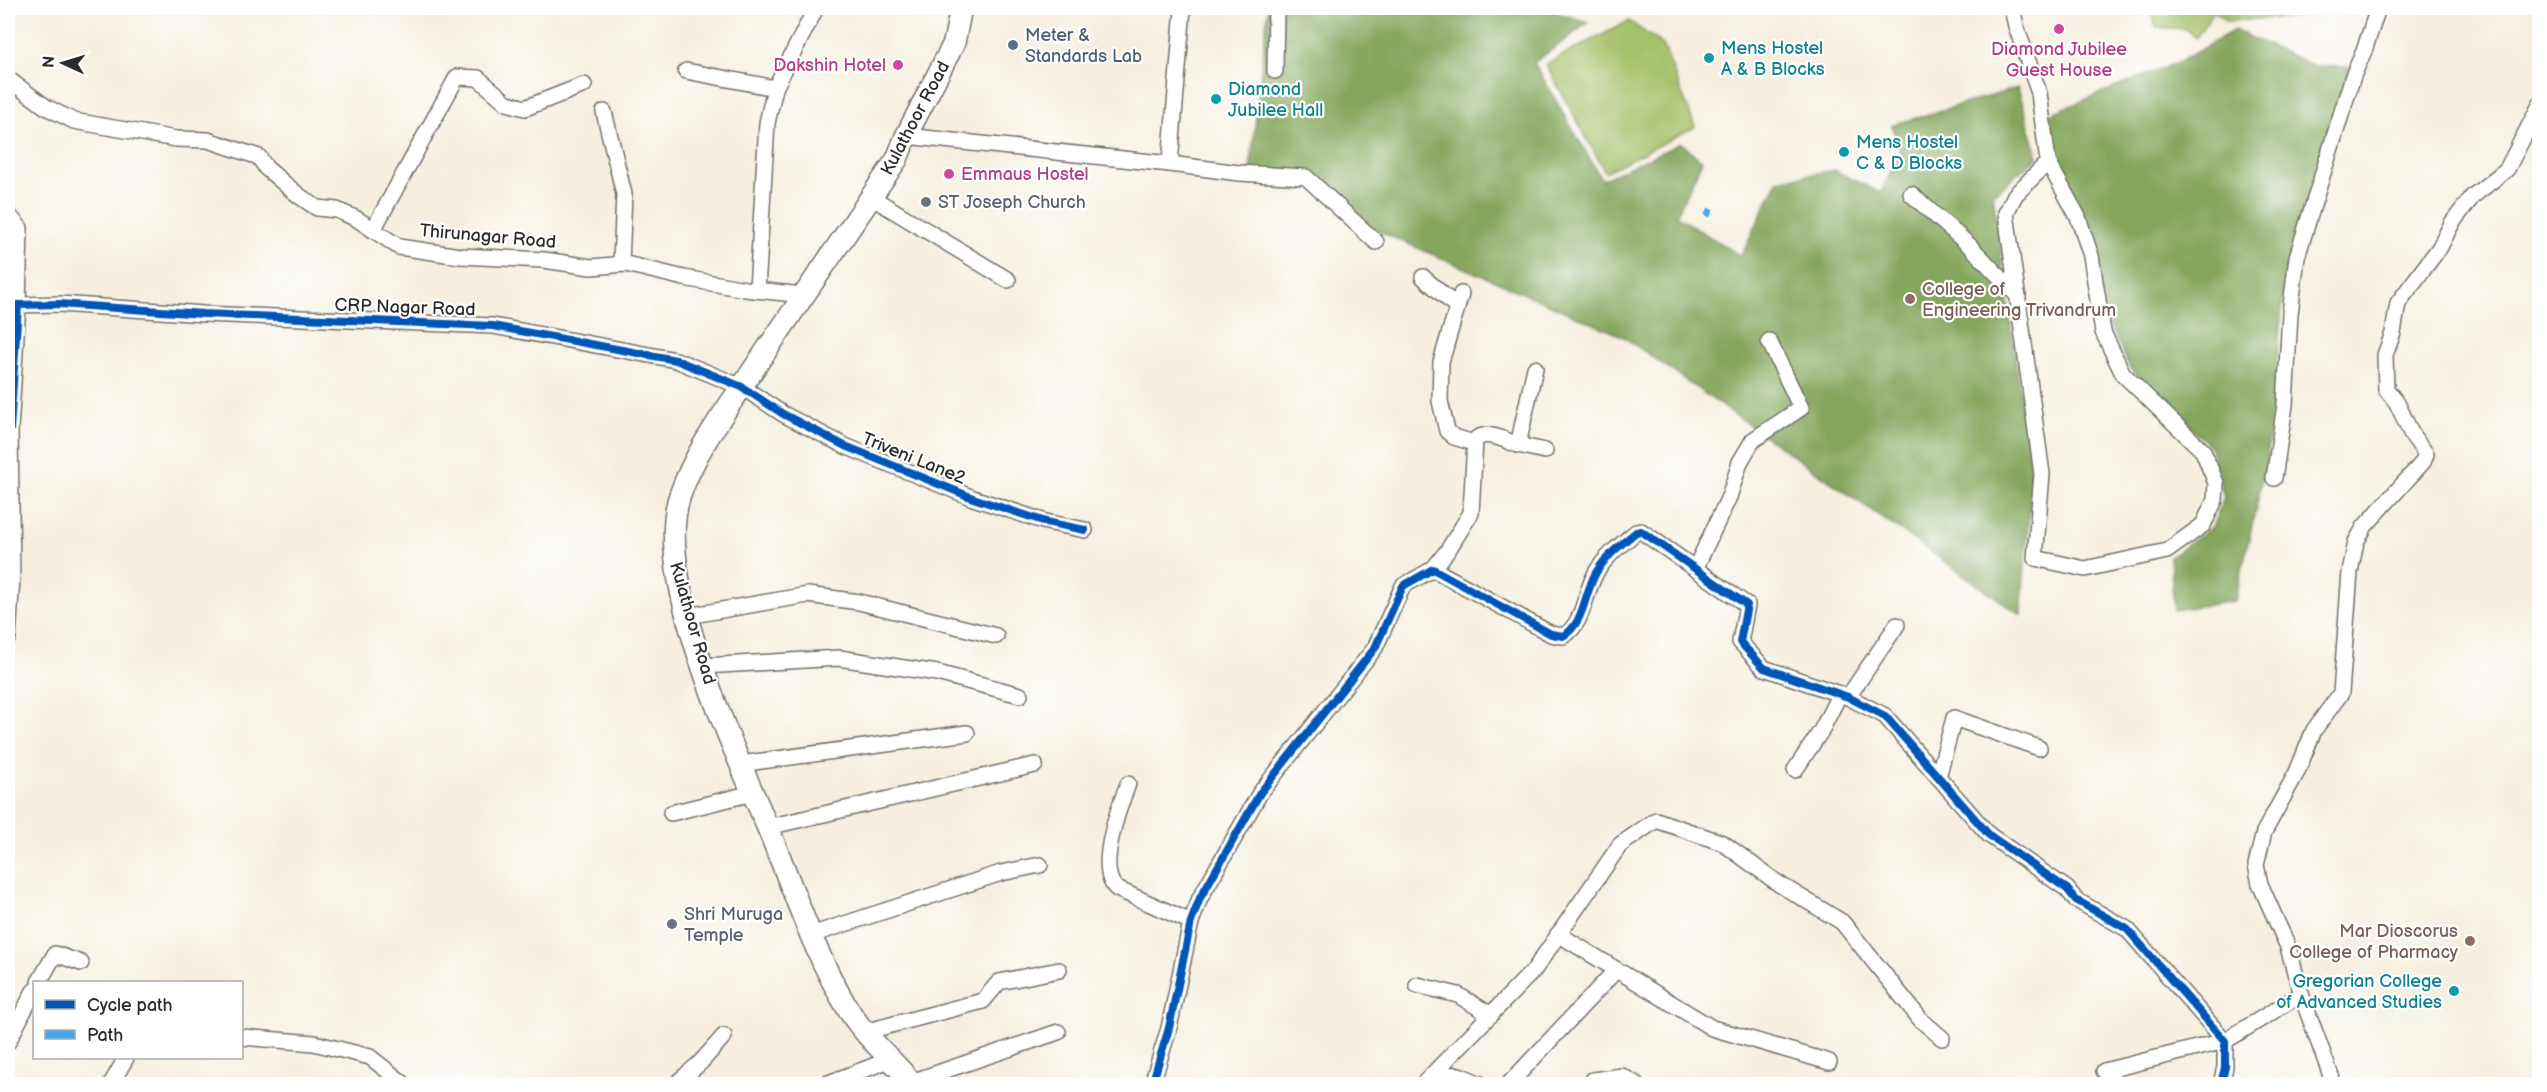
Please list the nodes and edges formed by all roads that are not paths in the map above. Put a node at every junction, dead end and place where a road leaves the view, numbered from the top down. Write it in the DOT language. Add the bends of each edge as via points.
graph roads {
  1 [pos="816,8"];
  2 [pos="961,8"];
  3 [pos="1183,8"];
  4 [pos="1276,8"];
  5 [pos="2012,8"];
  6 [pos="2378,8"];
  7 [pos="686,71"];
  8 [pos="1275,71"];
  9 [pos="8,79"];
  10 [pos="584,86"];
  11 [pos="775,88"];
  12 [pos="604,112"];
  13 [pos="2538,113"];
  14 [pos="906,136"];
  15 [pos="2048,162"];
  16 [pos="1170,164"];
  17 [pos="1911,194"];
  18 [pos="871,197"];
  19 [pos="8,214"];
  20 [pos="373,230"];
  21 [pos="1376,242"];
  22 [pos="621,264"];
  23 [pos="1423,278"];
  24 [pos="1008,280"];
  25 [pos="757,290"];
  26 [pos="804,295"];
  27 [pos="2018,296"];
  28 [pos="13,305"];
  29 [pos="1769,341"];
  30 [pos="1535,368"];
  31 [pos="742,387"];
  32 [pos="9,430"];
  33 [pos="1474,443"];
  34 [pos="1518,445"];
  35 [pos="1545,451"];
  36 [pos="2274,478"];
  37 [pos="1085,530"];
  38 [pos="1433,569"];
  39 [pos="1695,569"];
  40 [pos="687,616"];
  41 [pos="1897,625"];
  42 [pos="996,636"];
  43 [pos="8,638"];
  44 [pos="704,666"];
  45 [pos="1020,695"];
  46 [pos="1843,696"];
  47 [pos="967,733"];
  48 [pos="2039,748"];
  49 [pos="740,764"];
  50 [pos="1035,765"];
  51 [pos="1795,770"];
  52 [pos="1938,777"];
  53 [pos="1128,784"];
  54 [pos="753,793"];
  55 [pos="671,813"];
  56 [pos="768,827"];
  57 [pos="1040,865"];
  58 [pos="1191,922"];
  59 [pos="1558,934"];
  60 [pos="811,935"];
  61 [pos="81,963"];
  62 [pos="1059,970"];
  63 [pos="1616,970"];
  64 [pos="40,981"];
  65 [pos="1417,985"];
  66 [pos="33,993"];
  67 [pos="2301,994"];
  68 [pos="1491,1015"];
  69 [pos="864,1032"];
  70 [pos="1058,1032"];
  71 [pos="724,1036"];
  72 [pos="243,1037"];
  73 [pos="1942,1038"];
  74 [pos="2225,1041"];
  75 [pos="8,1042"];
  76 [pos="125,1059"];
  77 [pos="892,1059"];
  78 [pos="1829,1062"];
  79 [pos="2103,1071"];
  80 [pos="1429,1079"];
  81 [pos="912,1083"];
  82 [pos="111,1084"];
  83 [pos="404,1084"];
  84 [pos="676,1084"];
  85 [pos="826,1084"];
  86 [pos="1152,1084"];
  87 [pos="1481,1084"];
  88 [pos="1509,1084"];
  89 [pos="1592,1084"];
  90 [pos="1636,1084"];
  91 [pos="2221,1084"];
  92 [pos="2334,1084"];
  1 -- 11 [label="street"];
  2 -- 14 [label="main road, Kulathoor Road" via="954,43"];
  3 -- 16 [label="street"];
  4 -- 8 [label="street"];
  5 -- 15 [label="street" via="2039,93"];
  6 -- 36 [label="street" via="2296,257 2285,405"];
  7 -- 11 [label="street"];
  9 -- 20 [label="street, Thirunagar Road" via="74,122 176,139 208,140 259,157 266,168 317,208 338,210"];
  10 -- 20 [label="street" via="525,108 507,103 478,78 458,77"];
  11 -- 25 [label="street" via="767,123"];
  12 -- 22 [label="street" via="624,194"];
  13 -- 67 [label="street" via="2507,169 2473,196 2398,303 2385,355 2386,389 2426,454 2356,542 2350,572 2341,693 2314,730 2264,832 2256,865 2260,884 2288,947"];
  14 -- 16 [label="street"];
  14 -- 18 [label="main road, Kulathoor Road" via="897,159"];
  15 -- 27 [label="street" via="2015,195 2006,213"];
  15 -- 27 [label="street" via="2078,217 2091,256 2103,332 2123,374 2203,452 2216,483 2215,500 2203,525 2167,551 2085,569 2035,558 2042,474"];
  16 -- 21 [label="street" via="1306,177"];
  17 -- 27 [label="street" via="1970,246"];
  18 -- 24 [label="street"];
  18 -- 26 [label="main road, Kulathoor Road"];
  19 -- 28 [label="street" via="20,228"];
  20 -- 22 [label="street, Thirunagar Road" via="399,247 460,256 544,260 591,267"];
  22 -- 25 [label="street, Thirunagar Road"];
  23 -- 33 [label="street" via="1459,300 1439,371 1440,401 1447,431"];
  25 -- 26 [label="street, Thirunagar Road"];
  26 -- 31 [label="main road, Kulathoor Road"];
  28 -- 31 [label="street, CRP Nagar Road" via="59,304 493,326 676,360"];
  28 -- 32 [label="street"];
  29 -- 39 [label="street" via="1801,408 1753,440"];
  30 -- 34 [label="street"];
  31 -- 37 [label="street, Triveni Lane2" via="783,414 845,446 973,498 1046,522"];
  31 -- 40 [label="main road, Kulathoor Road" via="705,439 679,498 673,555"];
  32 -- 43 [label="street" via="12,578"];
  33 -- 34 [label="street" via="1484,435"];
  33 -- 38 [label="street" via="1471,513"];
  34 -- 35 [label="street"];
  38 -- 39 [label="street" via="1551,634 1563,636 1581,614 1602,563 1636,532 1647,533"];
  38 -- 58 [label="street" via="1403,586 1375,648 1260,793 1200,898"];
  39 -- 46 [label="street" via="1748,605 1740,642 1764,668"];
  40 -- 42 [label="street" via="808,595 859,602"];
  40 -- 44 [label="main road, Kulathoor Road"];
  41 -- 46 [label="street"];
  44 -- 45 [label="street" via="839,658 937,673"];
  44 -- 49 [label="main road, Kulathoor Road"];
  46 -- 51 [label="street"];
  46 -- 52 [label="street" via="1885,716"];
  47 -- 49 [label="street"];
  48 -- 52 [label="street" via="1954,718"];
  49 -- 54 [label="main road, Kulathoor Road"];
  50 -- 56 [label="street"];
  52 -- 74 [label="street" via="1989,835 2067,889 2076,900 2127,930"];
  53 -- 58 [label="street" via="1117,810 1109,879 1117,889"];
  54 -- 55 [label="street"];
  54 -- 56 [label="main road, Kulathoor Road"];
  56 -- 60 [label="main road, Kulathoor Road"];
  57 -- 60 [label="street" via="1001,873"];
  58 -- 86 [label="street" via="1169,1028"];
  59 -- 63 [label="street"];
  59 -- 68 [label="street" via="1534,970"];
  59 -- 73 [label="street" via="1620,845 1656,820 1723,843 1779,884 1842,922 1921,1020"];
  60 -- 69 [label="main road, Kulathoor Road" via="848,1009"];
  61 -- 64 [label="street" via="55,954"];
  62 -- 69 [label="street" via="999,982 984,1001"];
  63 -- 78 [label="street" via="1712,1028"];
  63 -- 88 [label="street"];
  65 -- 68 [label="street" via="1458,995"];
  66 -- 75 [label="street"];
  67 -- 74 [label="street"];
  67 -- 92 [label="street"];
  68 -- 80 [label="street"];
  69 -- 77 [label="main road, Kulathoor Road"];
  70 -- 81 [label="street"];
  71 -- 84 [label="street"];
  72 -- 83 [label="street" via="314,1043 370,1058"];
  74 -- 79 [label="street"];
  74 -- 91 [label="street"];
  76 -- 82 [label="street"];
  77 -- 81 [label="main road, Kulathoor Road"];
  77 -- 85 [label="street"];
  80 -- 87 [label="street" via="1459,1076"];
  89 -- 90 [label="street" via="1593,1080 1622,1076"];
}
